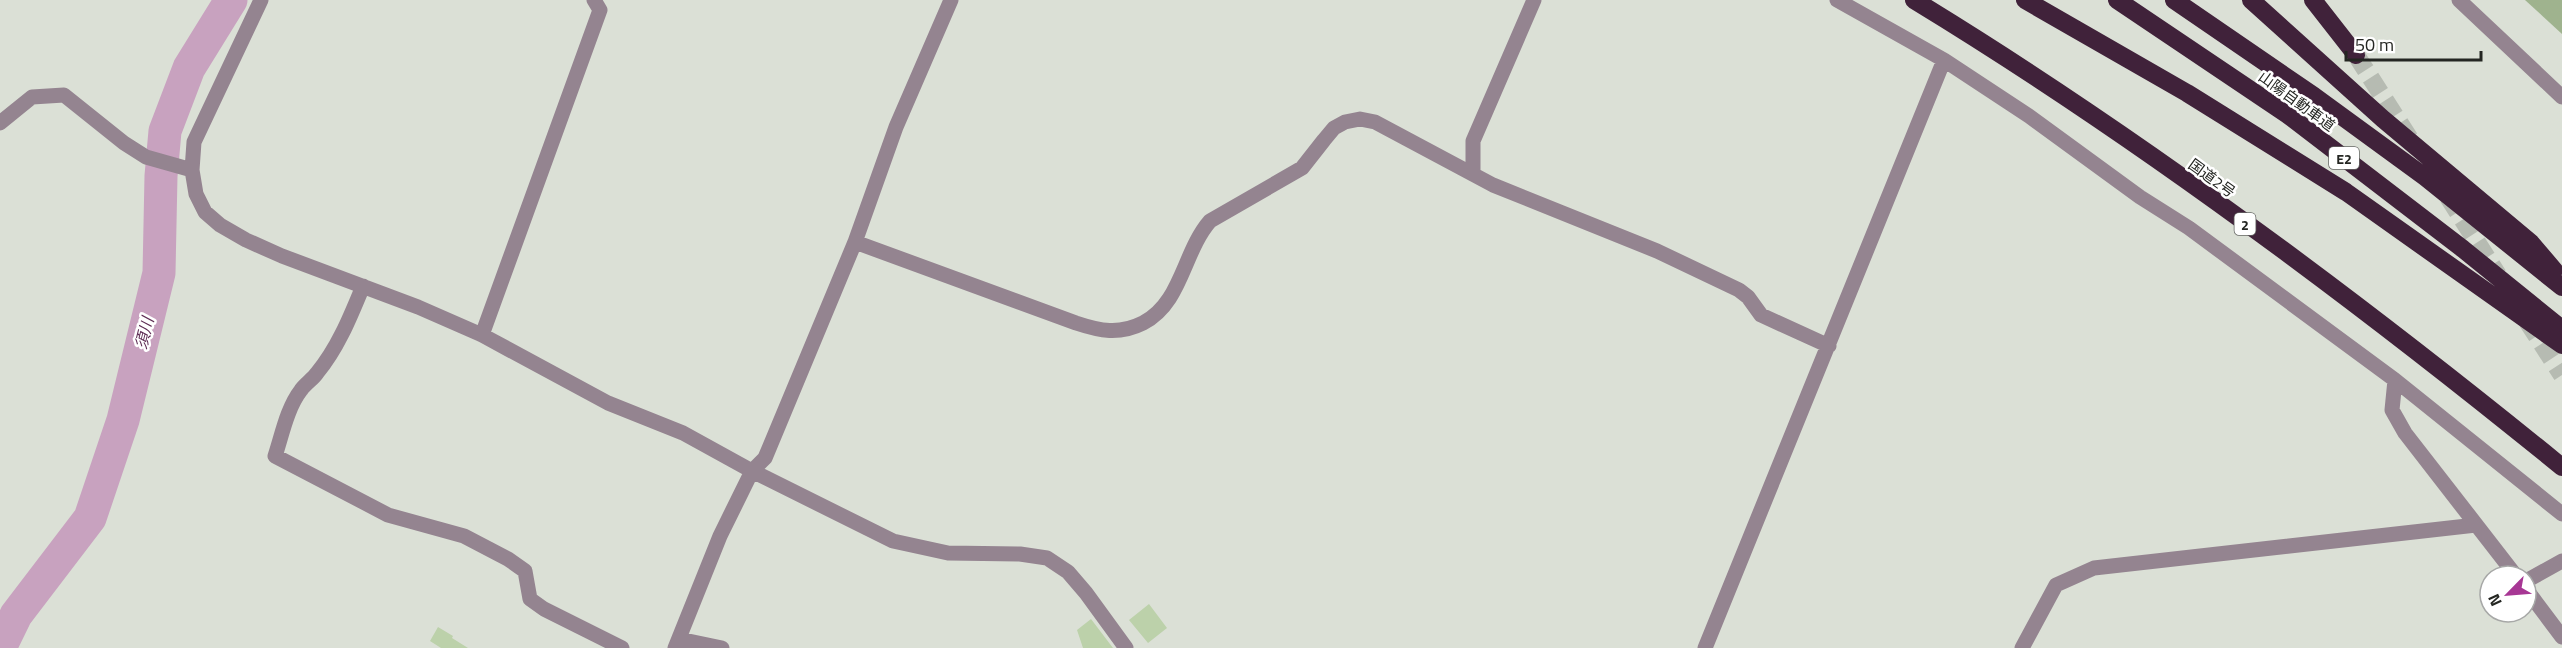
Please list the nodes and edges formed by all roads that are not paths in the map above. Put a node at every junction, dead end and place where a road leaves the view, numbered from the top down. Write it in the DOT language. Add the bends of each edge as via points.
graph roads {
  1 [pos="261,0"];
  2 [pos="594,0"];
  3 [pos="951,0"];
  4 [pos="1534,0"];
  5 [pos="1837,0"];
  6 [pos="1914,0"];
  7 [pos="2025,0"];
  8 [pos="2117,0"];
  9 [pos="2174,0"];
  10 [pos="2252,0"];
  11 [pos="2313,0"];
  12 [pos="2459,0"];
  13 [pos="2355,55"];
  14 [pos="1944,60"];
  15 [pos="2562,97"];
  16 [pos="0,123"];
  17 [pos="187,169"];
  18 [pos="1473,173"];
  19 [pos="855,242"];
  20 [pos="2562,280"];
  21 [pos="363,286"];
  22 [pos="2562,287"];
  23 [pos="2562,329"];
  24 [pos="482,335"];
  25 [pos="2562,345"];
  26 [pos="1828,346"];
  27 [pos="2395,380"];
  28 [pos="2562,467"];
  29 [pos="752,471"];
  30 [pos="2562,514"];
  31 [pos="2476,525"];
  32 [pos="2562,561"];
  33 [pos="2507,564"];
  34 [pos="2538,574"];
  35 [pos="2538,605"];
  36 [pos="2562,637"];
  37 [pos="677,644"];
  38 [pos="622,648"];
  39 [pos="722,648"];
  40 [pos="1126,648"];
  41 [pos="1705,648"];
  42 [pos="2022,648"];
  1 -- 17 [label="street" via="194,142"];
  2 -- 24 [label="street" via="600,10"];
  3 -- 19 [label="street" via="896,127"];
  4 -- 18 [label="street" via="1473,141"];
  5 -- 14 [label="street"];
  6 -- 28 [label="highway, 国道2号 / 2" via="2125,138 2275,245"];
  7 -- 25 [label="highway" via="2187,93 2346,192"];
  8 -- 23 [label="highway, 山陽自動車道 / E2" via="2288,115"];
  9 -- 22 [label="highway, 山陽自動車道 / E2" via="2425,177"];
  10 -- 20 [label="highway" via="2531,243"];
  11 -- 13 [label="highway"];
  12 -- 15 [label="street"];
  14 -- 26 [label="street"];
  14 -- 27 [label="street" via="2189,228"];
  16 -- 17 [label="street" via="32,97 64,95 146,157"];
  17 -- 21 [label="street" via="200,204 220,225 282,256"];
  18 -- 19 [label="street" via="1375,122 1346,122 1334,128 1302,168 1210,221 1162,309 1151,319 1121,331 1076,323"];
  18 -- 26 [label="street" via="1657,250 1739,290 1761,315"];
  19 -- 29 [label="street" via="765,458"];
  21 -- 24 [label="street"];
  21 -- 38 [label="street" via="318,373 300,391 275,456 388,515 464,536 508,559 525,572 530,599"];
  24 -- 29 [label="street" via="608,403 683,433"];
  26 -- 41 [label="street"];
  27 -- 30 [label="street"];
  27 -- 31 [label="street" via="2392,410 2405,433"];
  29 -- 37 [label="street" via="720,537"];
  29 -- 40 [label="street" via="863,528 911,546 948,553 1047,558 1086,593"];
  31 -- 33 [label="street"];
  31 -- 42 [label="street" via="2094,568 2056,585"];
  32 -- 34 [label="street"];
  35 -- 36 [label="street"];
  37 -- 39 [label="street"];
}
